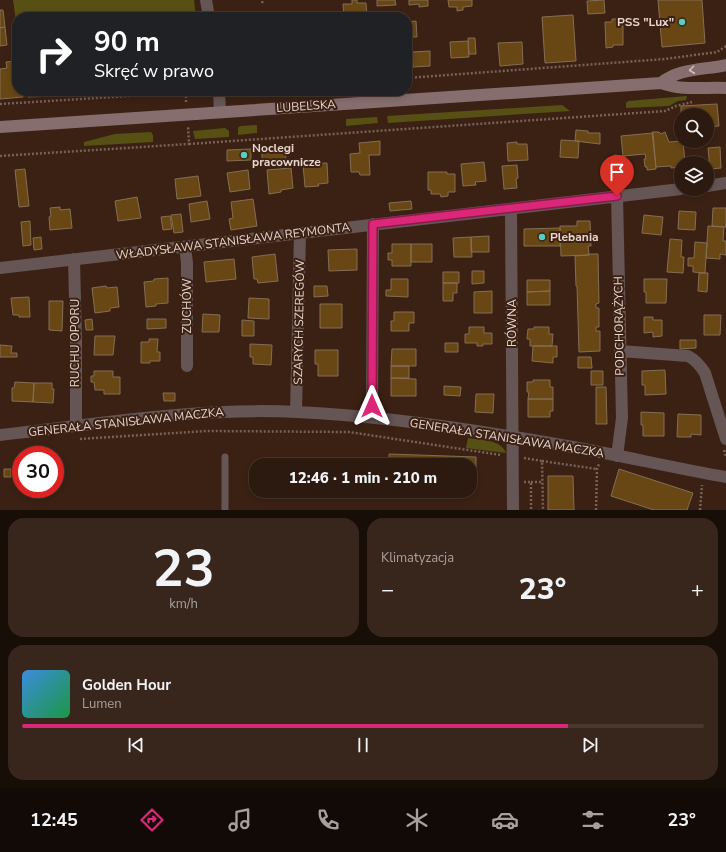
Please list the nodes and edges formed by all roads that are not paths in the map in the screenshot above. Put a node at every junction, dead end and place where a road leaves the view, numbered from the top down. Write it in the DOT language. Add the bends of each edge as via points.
graph roads {
  1 [pos="206,0"];
  2 [pos="208,12"];
  3 [pos="726,65"];
  4 [pos="661,82"];
  5 [pos="726,88"];
  6 [pos="219,96"];
  7 [pos="220,112"];
  8 [pos="0,127"];
  9 [pos="726,183"];
  10 [pos="714,185"];
  11 [pos="674,190"];
  12 [pos="617,196"];
  13 [pos="511,209"];
  14 [pos="373,224"];
  15 [pos="300,233"];
  16 [pos="185,247"];
  17 [pos="74,259"];
  18 [pos="0,268"];
  19 [pos="620,351"];
  20 [pos="187,366"];
  21 [pos="296,412"];
  22 [pos="372,417"];
  23 [pos="76,426"];
  24 [pos="0,435"];
  25 [pos="512,437"];
  26 [pos="725,444"];
  27 [pos="617,456"];
  28 [pos="225,457"];
  29 [pos="726,477"];
  30 [pos="225,510"];
  31 [pos="513,510"];
  1 -- 2 [label="street"];
  3 -- 4 [label="street, LUBELSKA, one-way" via="678,73"];
  4 -- 5 [label="street, LUBELSKA" via="680,87"];
  4 -- 7 [label="street, LUBELSKA"];
  6 -- 7 [label="street"];
  7 -- 8 [label="street, LUBELSKA"];
  9 -- 10 [label="street"];
  11 -- 12 [label="street, WŁADYSŁAWA STANISŁAWA REYMONTA"];
  12 -- 13 [label="street, WŁADYSŁAWA STANISŁAWA REYMONTA"];
  12 -- 19 [label="street, PODCHORĄŻYCH"];
  13 -- 14 [label="street, WŁADYSŁAWA STANISŁAWA REYMONTA"];
  13 -- 25 [label="street, RÓWNA"];
  14 -- 15 [label="street, WŁADYSŁAWA STANISŁAWA REYMONTA"];
  14 -- 22 [label="street"];
  15 -- 16 [label="street, WŁADYSŁAWA STANISŁAWA REYMONTA"];
  15 -- 21 [label="street, SZARYCH SZEREGÓW"];
  16 -- 17 [label="street, WŁADYSŁAWA STANISŁAWA REYMONTA"];
  16 -- 20 [label="street, ZUCHÓW"];
  17 -- 18 [label="street, WŁADYSŁAWA STANISŁAWA REYMONTA"];
  17 -- 23 [label="street, RUCHU OPORU"];
  19 -- 26 [label="street" via="688,356 694,359 704,372"];
  19 -- 27 [label="street, PODCHORĄŻYCH" via="622,418"];
  21 -- 22 [label="street, GENERAŁA STANISŁAWA MACZKA"];
  21 -- 23 [label="street, GENERAŁA STANISŁAWA MACZKA" via="188,414"];
  22 -- 25 [label="street, GENERAŁA STANISŁAWA MACZKA"];
  23 -- 24 [label="street, GENERAŁA STANISŁAWA MACZKA"];
  25 -- 27 [label="street, GENERAŁA STANISŁAWA MACZKA"];
  25 -- 31 [label="street, RÓWNA"];
  27 -- 29 [label="street, GENERAŁA STANISŁAWA MACZKA"];
  28 -- 30 [label="lane"];
}
